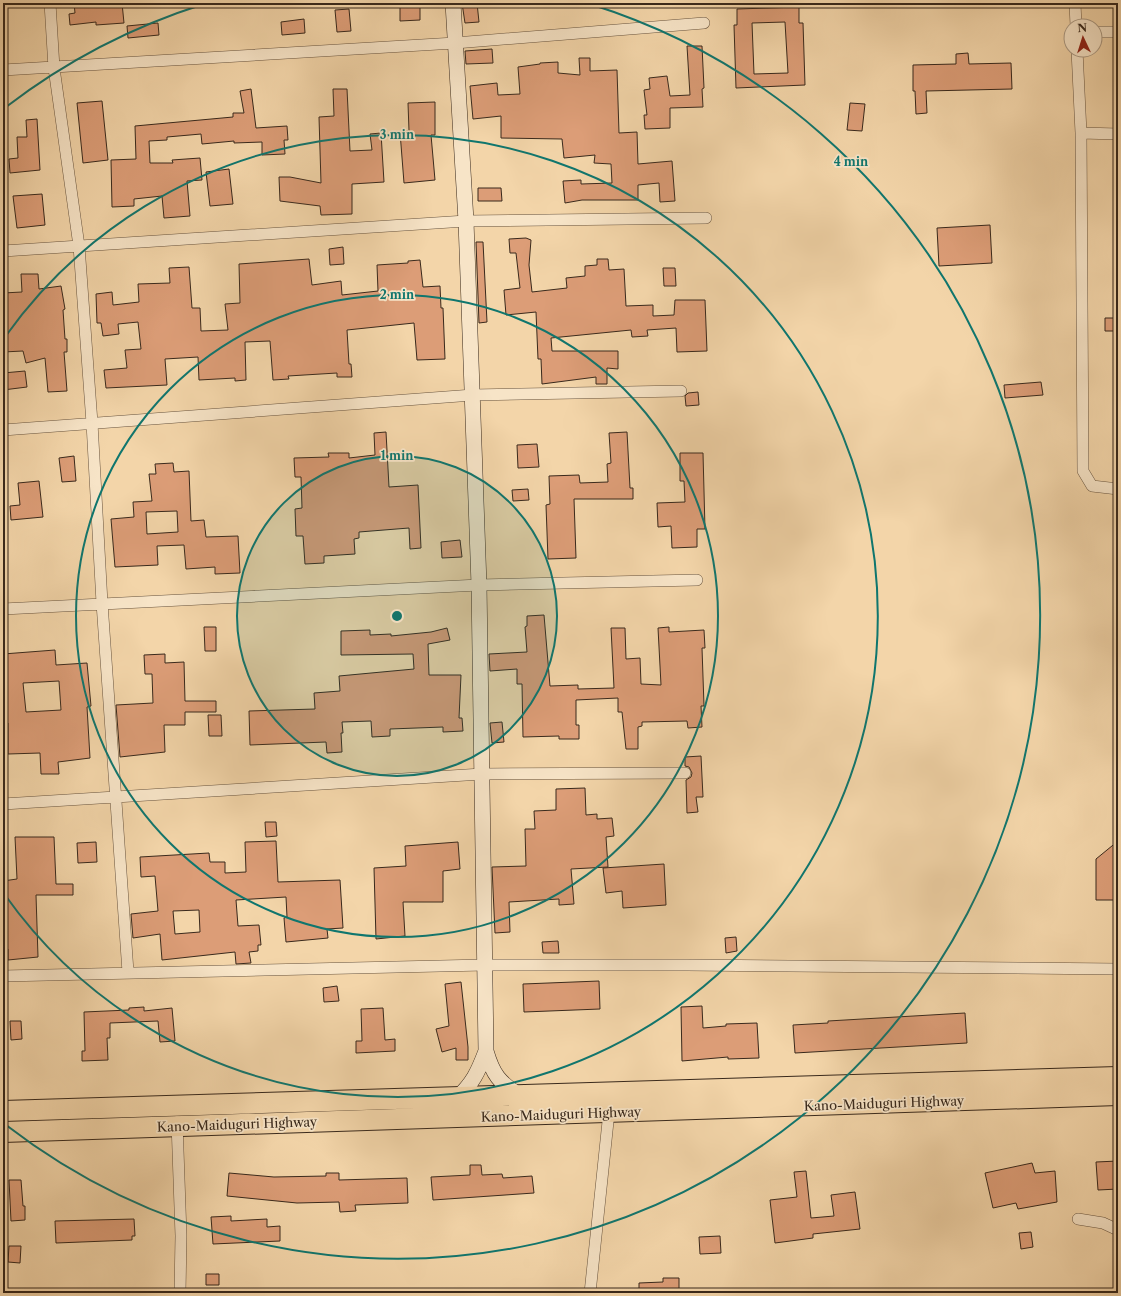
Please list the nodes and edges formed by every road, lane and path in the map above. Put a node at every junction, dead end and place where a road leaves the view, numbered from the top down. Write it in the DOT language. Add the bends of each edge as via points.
graph roads {
  1 [pos="50,3"];
  2 [pos="454,3"];
  3 [pos="1075,3"];
  4 [pos="1076,18"];
  5 [pos="704,23"];
  6 [pos="1103,32"];
  7 [pos="1118,32"];
  8 [pos="455,43"];
  9 [pos="1077,58"];
  10 [pos="54,68"];
  11 [pos="3,70"];
  12 [pos="1081,133"];
  13 [pos="1118,134"];
  14 [pos="706,218"];
  15 [pos="466,221"];
  16 [pos="79,246"];
  17 [pos="3,251"];
  18 [pos="681,391"];
  19 [pos="473,395"];
  20 [pos="92,423"];
  21 [pos="3,430"];
  22 [pos="1118,489"];
  23 [pos="697,580"];
  24 [pos="479,585"];
  25 [pos="102,603"];
  26 [pos="3,609"];
  27 [pos="685,773"];
  28 [pos="482,774"];
  29 [pos="116,797"];
  30 [pos="3,804"];
  31 [pos="484,965"];
  32 [pos="1118,969"];
  33 [pos="128,972"];
  34 [pos="3,976"];
  35 [pos="486,1051"];
  36 [pos="1118,1077"];
  37 [pos="1118,1095"];
  38 [pos="520,1096"];
  39 [pos="457,1098"];
  40 [pos="3,1111"];
  41 [pos="609,1112"];
  42 [pos="177,1116"];
  43 [pos="3,1132"];
  44 [pos="1078,1218"];
  45 [pos="1118,1230"];
  46 [pos="180,1293"];
  47 [pos="590,1293"];
  1 -- 10 [label="street"];
  2 -- 8 [label="street"];
  3 -- 4 [label="street"];
  5 -- 8 [label="street"];
  6 -- 7 [label="street"];
  8 -- 10 [label="street"];
  8 -- 15 [label="street"];
  9 -- 12 [label="street"];
  10 -- 11 [label="street"];
  10 -- 16 [label="street"];
  12 -- 13 [label="street"];
  12 -- 22 [label="street" via="1083,472 1092,486"];
  14 -- 15 [label="street"];
  15 -- 16 [label="street"];
  15 -- 19 [label="street"];
  16 -- 17 [label="street"];
  16 -- 20 [label="street"];
  18 -- 19 [label="street"];
  19 -- 20 [label="street"];
  19 -- 24 [label="street"];
  20 -- 21 [label="street"];
  20 -- 25 [label="street"];
  23 -- 24 [label="street"];
  24 -- 25 [label="street"];
  24 -- 28 [label="street"];
  25 -- 26 [label="street"];
  25 -- 29 [label="street"];
  27 -- 28 [label="street"];
  28 -- 29 [label="street"];
  28 -- 31 [label="street"];
  29 -- 30 [label="street"];
  29 -- 33 [label="street"];
  31 -- 32 [label="street"];
  31 -- 33 [label="street"];
  31 -- 35 [label="street"];
  33 -- 34 [label="street"];
  35 -- 38 [label="street" via="492,1070 503,1085"];
  35 -- 39 [label="street" via="469,1086"];
  36 -- 38 [label="highway, Kano-Maiduguri Highway"];
  37 -- 41 [label="highway, Kano-Maiduguri Highway"];
  38 -- 39 [label="highway, Kano-Maiduguri Highway"];
  39 -- 42 [label="highway, Kano-Maiduguri Highway"];
  40 -- 42 [label="highway, Kano-Maiduguri Highway"];
  41 -- 42 [label="highway, Kano-Maiduguri Highway"];
  41 -- 47 [label="street"];
  42 -- 43 [label="highway, Kano-Maiduguri Highway"];
  42 -- 46 [label="street"];
  44 -- 45 [label="street" via="1103,1223"];
}
